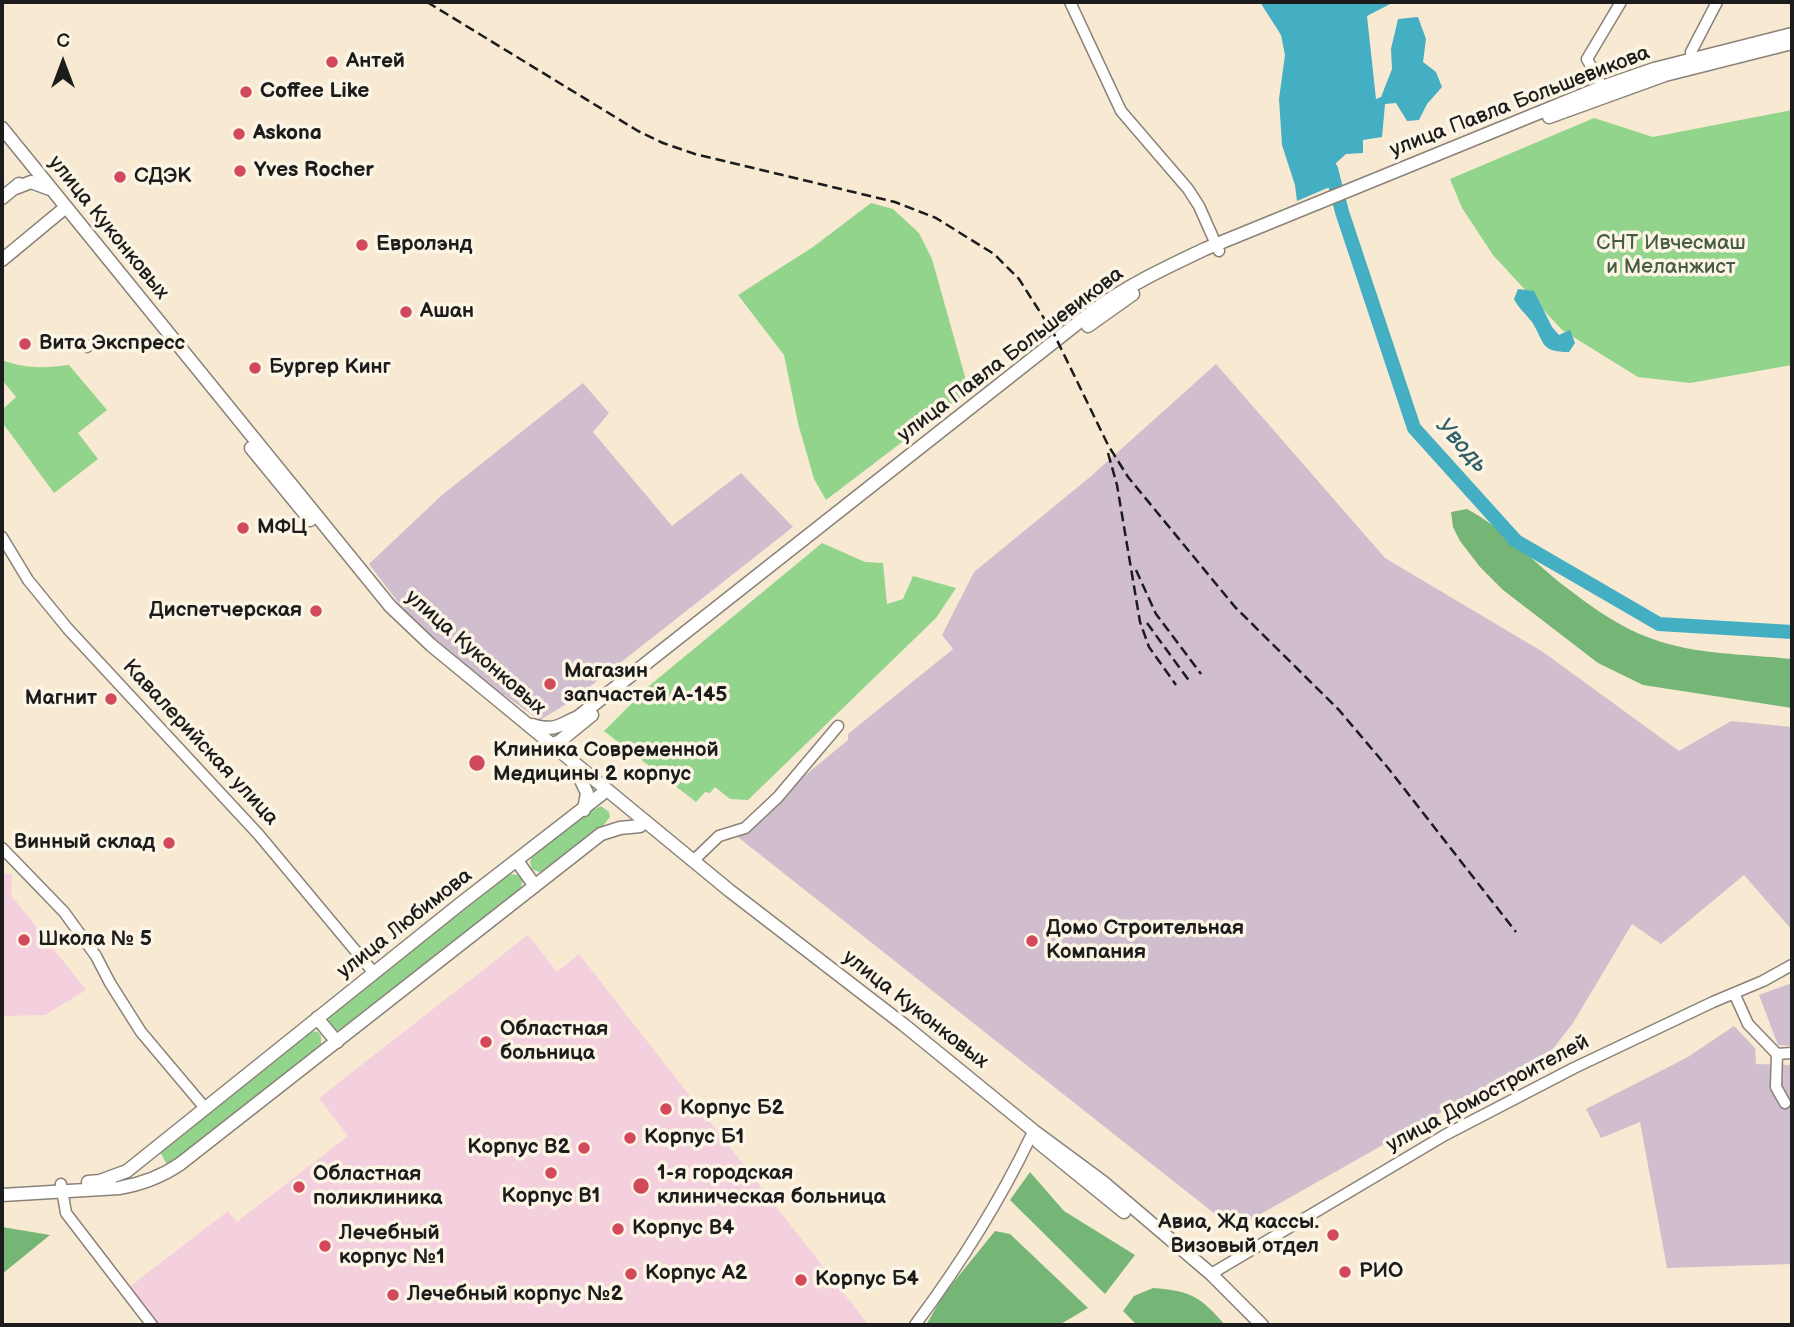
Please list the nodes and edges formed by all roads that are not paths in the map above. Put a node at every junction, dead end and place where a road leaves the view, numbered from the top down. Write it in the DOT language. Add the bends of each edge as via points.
graph roads {
  1 [pos="1070,2"];
  2 [pos="1621,2"];
  3 [pos="1717,2"];
  4 [pos="1792,43"];
  5 [pos="1692,59"];
  6 [pos="1604,91"];
  7 [pos="2,128"];
  8 [pos="2,140"];
  9 [pos="34,179"];
  10 [pos="50,193"];
  11 [pos="2,198"];
  12 [pos="63,209"];
  13 [pos="1218,248"];
  14 [pos="2,260"];
  15 [pos="2,537"];
  16 [pos="580,721"];
  17 [pos="527,724"];
  18 [pos="838,726"];
  19 [pos="547,744"];
  20 [pos="574,770"];
  21 [pos="604,793"];
  22 [pos="584,810"];
  23 [pos="640,827"];
  24 [pos="2,848"];
  25 [pos="694,860"];
  26 [pos="517,861"];
  27 [pos="535,886"];
  28 [pos="1792,965"];
  29 [pos="374,973"];
  30 [pos="1734,993"];
  31 [pos="317,1018"];
  32 [pos="337,1042"];
  33 [pos="1792,1053"];
  34 [pos="1777,1054"];
  35 [pos="1785,1103"];
  36 [pos="205,1108"];
  37 [pos="1032,1133"];
  38 [pos="147,1155"];
  39 [pos="164,1174"];
  40 [pos="2,1187"];
  41 [pos="61,1187"];
  42 [pos="2,1195"];
  43 [pos="1209,1276"];
  44 [pos="152,1325"];
  45 [pos="915,1325"];
  46 [pos="1256,1325"];
  47 [pos="1262,1325"];
  1 -- 13 [label="street" via="1121,111 1188,189"];
  2 -- 6 [label="street" via="1587,59"];
  3 -- 5 [label="street" via="1691,52"];
  4 -- 5 [label="main road, улица Павла Большевикова"];
  4 -- 6 [label="main road, улица Павла Большевикова"];
  5 -- 6 [label="main road, улица Павла Большевикова" via="1654,69"];
  6 -- 13 [label="main road, улица Павла Большевикова"];
  7 -- 10 [label="main road, улица Куконковых"];
  8 -- 9 [label="main road, улица Куконковых"];
  9 -- 10 [label="main road, улица Куконковых"];
  9 -- 11 [label="main road"];
  10 -- 12 [label="main road, улица Куконковых"];
  12 -- 14 [label="main road"];
  12 -- 17 [label="main road, улица Куконковых" via="390,606"];
  12 -- 19 [label="main road, улица Куконковых" via="384,611 427,652"];
  13 -- 16 [label="main road, улица Павла Большевикова" via="1118,303 1061,345"];
  15 -- 29 [label="street, Кавалерийская улица" via="28,580 68,629 259,835"];
  16 -- 17 [label="main road, улица Павла Большевикова" via="544,729"];
  16 -- 19 [label="main road"];
  16 -- 20 [label="main road" via="570,737"];
  17 -- 19 [label="main road, улица Куконковых"];
  18 -- 25 [label="street" via="745,828 719,836"];
  19 -- 20 [label="main road, улица Куконковых"];
  20 -- 21 [label="main road, улица Куконковых"];
  20 -- 22 [label="main road" via="587,793"];
  21 -- 22 [label="main road, улица Любимова"];
  21 -- 23 [label="main road, улица Куконковых"];
  21 -- 25 [label="main road, улица Куконковых"];
  22 -- 26 [label="main road, улица Любимова"];
  23 -- 27 [label="main road, улица Любимова" via="601,834"];
  23 -- 37 [label="main road, улица Куконковых"];
  24 -- 36 [label="street" via="64,912 141,1032"];
  25 -- 37 [label="main road, улица Куконковых" via="973,1080"];
  26 -- 27 [label="main road"];
  26 -- 29 [label="main road, улица Любимова"];
  27 -- 32 [label="main road, улица Любимова"];
  28 -- 30 [label="street, улица Домостроителей"];
  29 -- 31 [label="main road, улица Любимова"];
  30 -- 34 [label="street" via="1748,1024"];
  30 -- 43 [label="street, улица Домостроителей" via="1445,1135"];
  31 -- 32 [label="main road"];
  31 -- 36 [label="main road, улица Любимова"];
  32 -- 39 [label="main road, улица Любимова"];
  33 -- 34 [label="street"];
  34 -- 35 [label="street" via="1776,1087"];
  36 -- 38 [label="main road, улица Любимова"];
  37 -- 43 [label="main road, улица Куконковых" via="1103,1182"];
  37 -- 45 [label="street" via="956,1270"];
  38 -- 39 [label="main road"];
  38 -- 41 [label="main road, улица Любимова" via="127,1171"];
  39 -- 41 [label="main road, улица Любимова" via="119,1188"];
  40 -- 41 [label="main road, улица Любимова"];
  41 -- 42 [label="main road, улица Любимова"];
  41 -- 44 [label="street" via="66,1213"];
  43 -- 46 [label="main road"];
  43 -- 47 [label="main road"];
}
